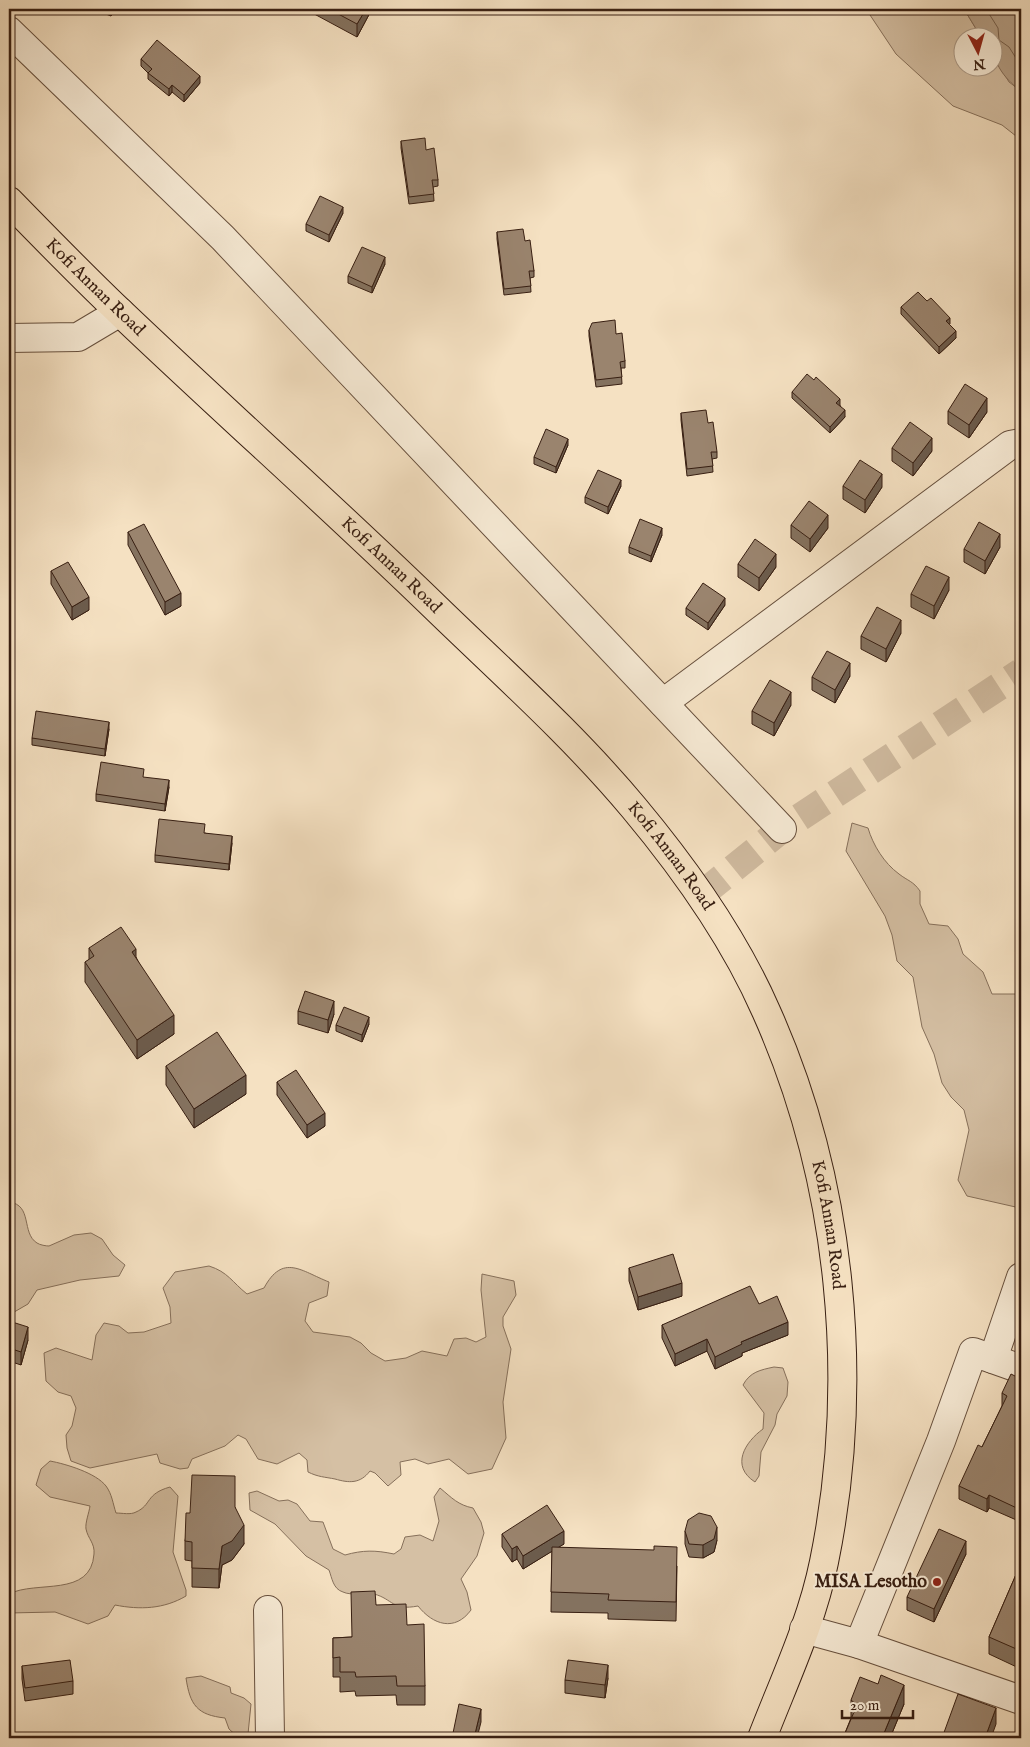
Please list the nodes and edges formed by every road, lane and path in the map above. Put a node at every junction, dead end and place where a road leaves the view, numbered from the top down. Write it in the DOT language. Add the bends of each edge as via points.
graph roads {
  1 [pos="9,31"];
  2 [pos="9,201"];
  3 [pos="120,312"];
  4 [pos="9,338"];
  5 [pos="1021,443"];
  6 [pos="663,703"];
  7 [pos="782,830"];
  8 [pos="1021,1277"];
  9 [pos="993,1359"];
  10 [pos="1021,1369"];
  11 [pos="268,1610"];
  12 [pos="804,1628"];
  13 [pos="859,1644"];
  14 [pos="1021,1700"];
  15 [pos="270,1738"];
  16 [pos="762,1738"];
  1 -- 6 [label="street" via="223,238"];
  2 -- 3 [label="main road, Kofi Annan Road"];
  3 -- 4 [label="street" via="78,337"];
  3 -- 12 [label="main road, Kofi Annan Road" via="343,518 568,736 633,806 701,895 766,1010 800,1098 816,1158 830,1230 841,1327 839,1453 824,1564"];
  5 -- 6 [label="street" via="1010,445"];
  6 -- 7 [label="street"];
  8 -- 9 [label="street"];
  9 -- 10 [label="street"];
  9 -- 13 [label="street" via="973,1352 941,1441"];
  11 -- 15 [label="street"];
  12 -- 13 [label="street"];
  12 -- 16 [label="main road, Kofi Annan Road"];
  13 -- 14 [label="street"];
}
